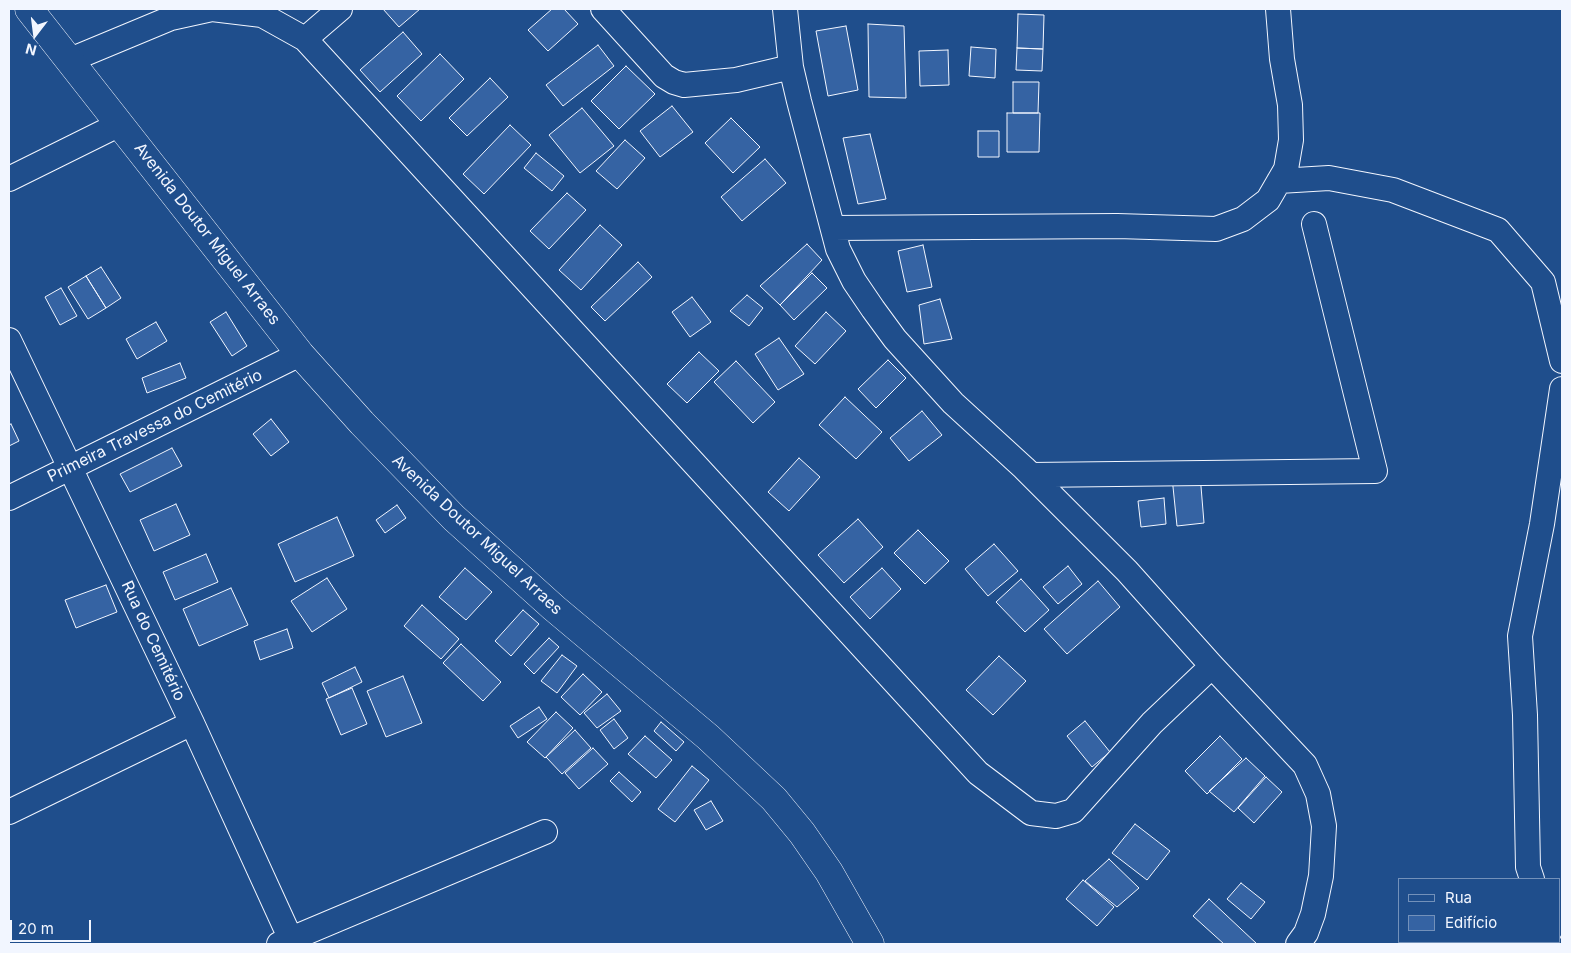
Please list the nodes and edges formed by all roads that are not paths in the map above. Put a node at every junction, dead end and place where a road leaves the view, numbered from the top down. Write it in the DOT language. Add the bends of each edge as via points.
graph roads {
  1 [pos="29,9"];
  2 [pos="340,9"];
  3 [pos="603,9"];
  4 [pos="785,9"];
  5 [pos="1278,9"];
  6 [pos="305,40"];
  7 [pos="70,60"];
  8 [pos="791,66"];
  9 [pos="120,124"];
  10 [pos="9,179"];
  11 [pos="1279,181"];
  12 [pos="1314,224"];
  13 [pos="833,228"];
  14 [pos="9,340"];
  15 [pos="300,354"];
  16 [pos="1562,361"];
  17 [pos="1562,390"];
  18 [pos="70,468"];
  19 [pos="1031,476"];
  20 [pos="9,498"];
  21 [pos="1212,666"];
  22 [pos="192,723"];
  23 [pos="9,812"];
  24 [pos="545,832"];
  25 [pos="1532,878"];
  26 [pos="288,942"];
  27 [pos="870,944"];
  28 [pos="1298,944"];
  1 -- 7 [label="main road, Avenida Doutor Miguel Arraes"];
  2 -- 6 [label="street"];
  3 -- 8 [label="street" via="664,76 674,82 684,85 736,80"];
  4 -- 8 [label="street"];
  5 -- 11 [label="street" via="1291,140 1286,169"];
  6 -- 7 [label="street" via="262,15 212,9 171,18"];
  6 -- 21 [label="street" via="978,773 1031,813 1056,816 1073,811 1152,723"];
  7 -- 9 [label="main road, Avenida Doutor Miguel Arraes"];
  8 -- 13 [label="street"];
  9 -- 10 [label="street"];
  9 -- 15 [label="main road, Avenida Doutor Miguel Arraes"];
  11 -- 13 [label="street" via="1268,200 1242,219 1216,229 1117,226"];
  11 -- 16 [label="street" via="1329,178 1392,190 1498,230 1543,282"];
  12 -- 19 [label="street" via="1375,471"];
  13 -- 19 [label="street" via="838,249 854,281 895,338 953,404"];
  14 -- 18 [label="street, Rua do Cemitério"];
  15 -- 18 [label="street, Primeira Travessa do Cemitério"];
  15 -- 27 [label="main road, Avenida Doutor Miguel Arraes" via="362,424 454,518 774,799 829,872"];
  17 -- 25 [label="street" via="1542,524 1520,636 1528,867"];
  18 -- 20 [label="street, Primeira Travessa do Cemitério"];
  18 -- 22 [label="street, Rua do Cemitério"];
  19 -- 21 [label="street" via="1127,571"];
  21 -- 28 [label="street" via="1305,765 1318,794 1324,826 1321,876 1310,923"];
  22 -- 23 [label="street"];
  22 -- 26 [label="street, Rua do Cemitério"];
  24 -- 26 [label="street"];
}
